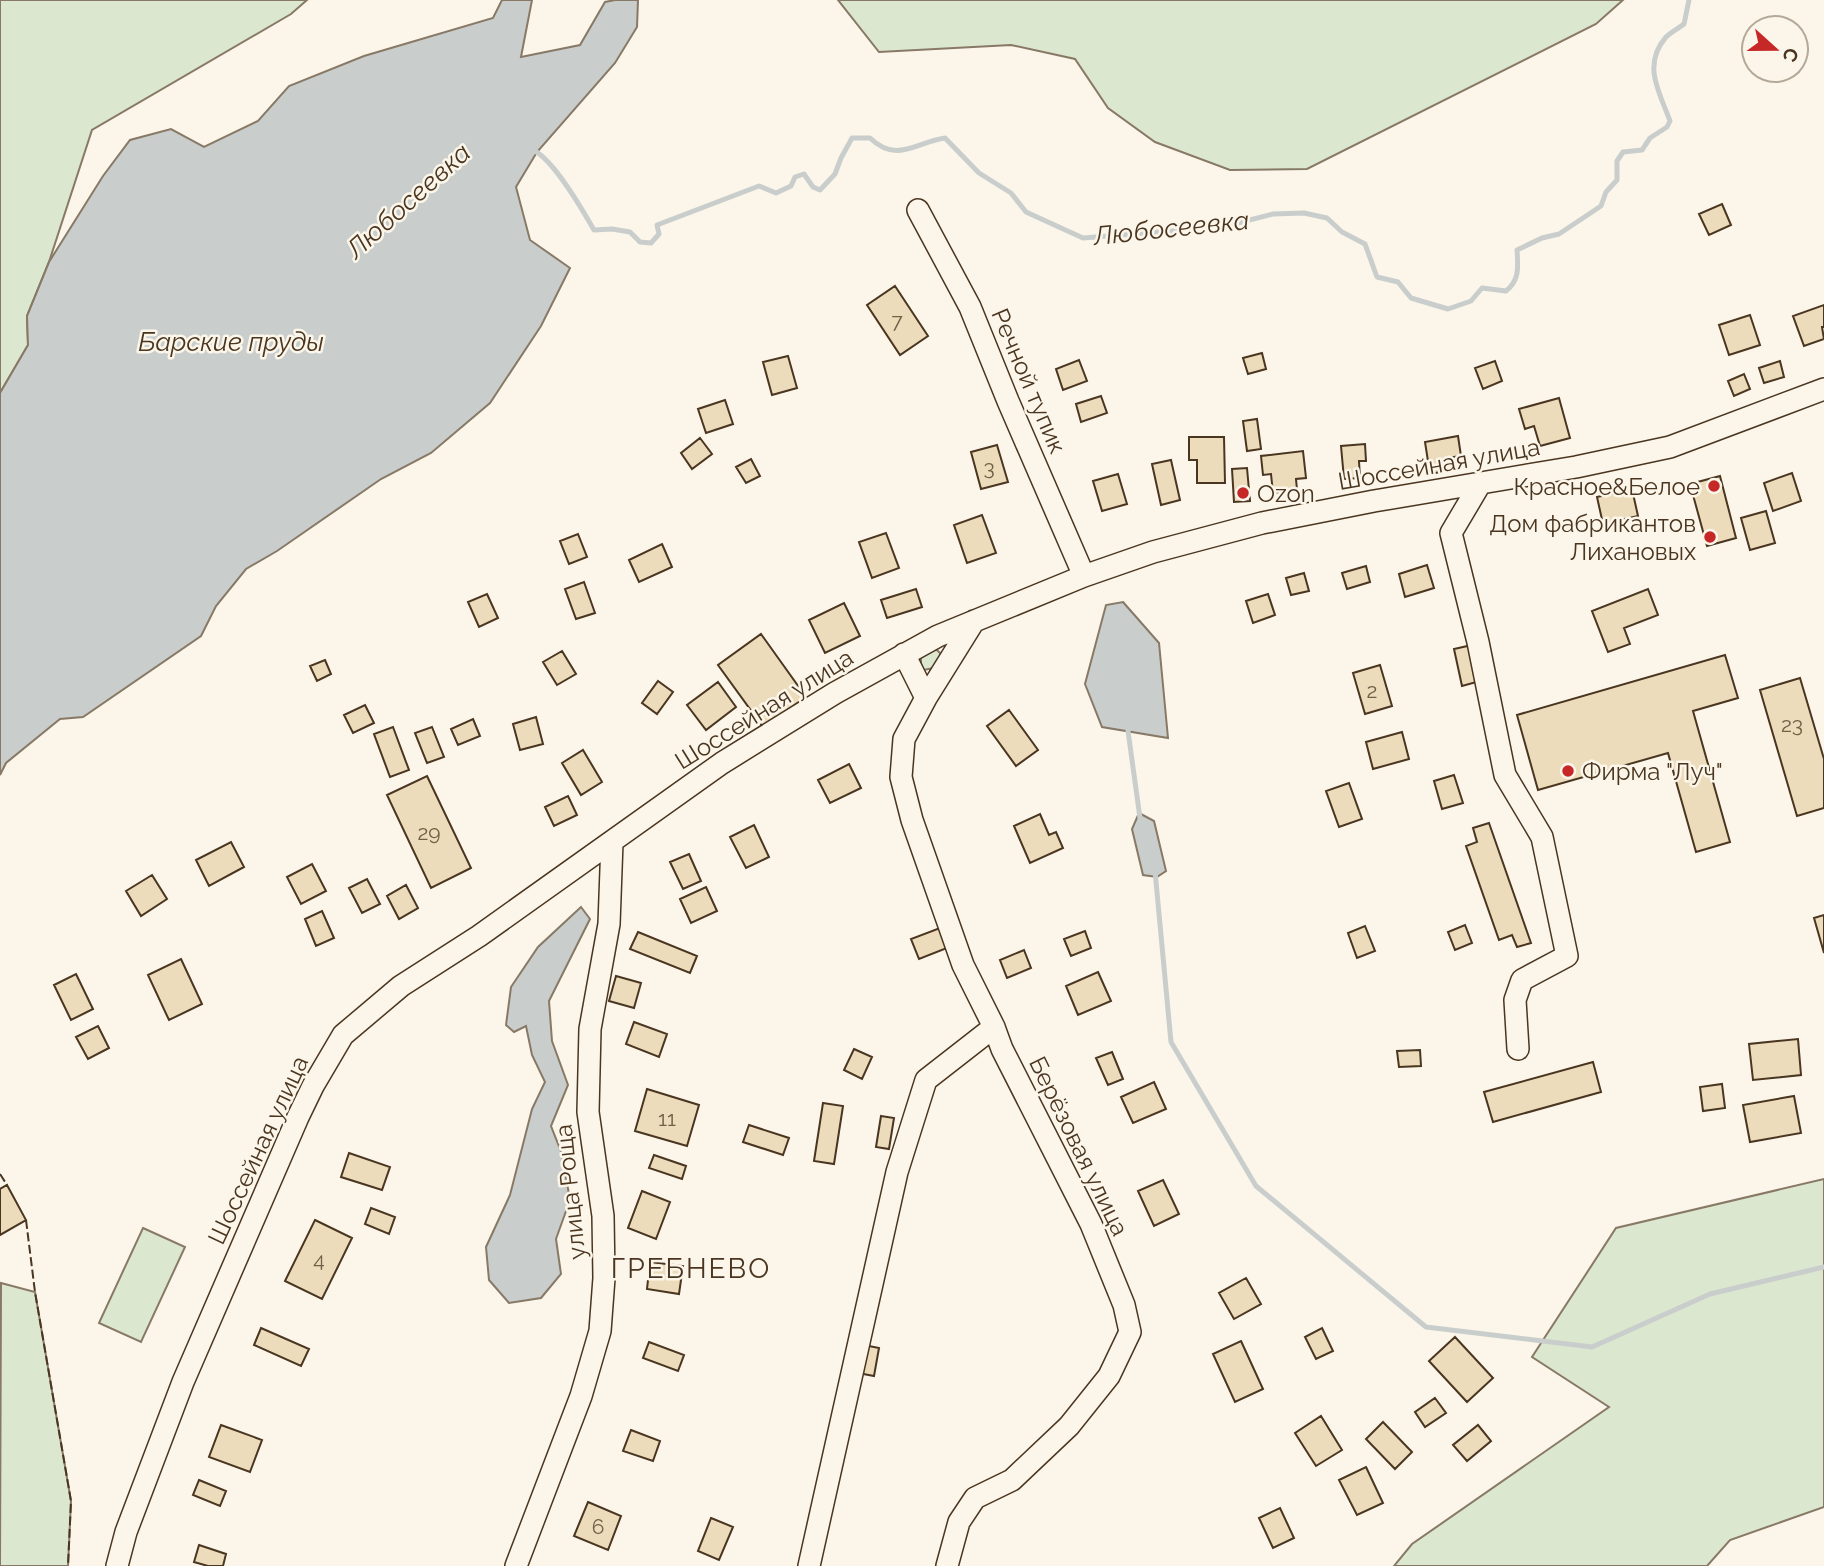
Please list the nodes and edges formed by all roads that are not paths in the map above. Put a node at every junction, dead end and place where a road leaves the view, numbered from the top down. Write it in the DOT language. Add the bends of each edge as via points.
graph roads {
  1 [pos="918,209"];
  2 [pos="1824,389"];
  3 [pos="1480,484"];
  4 [pos="1084,576"];
  5 [pos="974,621"];
  6 [pos="904,653"];
  7 [pos="926,698"];
  8 [pos="612,842"];
  9 [pos="994,1027"];
  10 [pos="1518,1049"];
  11 [pos="117,1566"];
  12 [pos="516,1566"];
  13 [pos="809,1566"];
  14 [pos="947,1566"];
  1 -- 4 [label="street, Речной тупик" via="970,307"];
  2 -- 3 [label="street, Шоссейная улица" via="1670,447"];
  3 -- 4 [label="street, Шоссейная улица" via="1262,523"];
  3 -- 10 [label="street" via="1451,533 1505,775 1542,837 1567,956 1522,980 1515,1000"];
  4 -- 5 [label="street, Шоссейная улица"];
  5 -- 6 [label="street, Шоссейная улица"];
  5 -- 7 [label="street, Берёзовая улица"];
  6 -- 7 [label="street"];
  6 -- 8 [label="street, Шоссейная улица" via="722,763"];
  7 -- 9 [label="street, Берёзовая улица" via="904,739 901,777 963,965"];
  8 -- 11 [label="street, Шоссейная улица" via="401,986 343,1035 298,1117 183,1382"];
  8 -- 12 [label="street, улица Роща" via="608,924 590,1029 588,1112 603,1216 600,1331 581,1396"];
  9 -- 13 [label="street" via="926,1080 897,1172"];
  9 -- 14 [label="street, Берёзовая улица" via="1091,1224 1124,1305 1130,1332 1109,1376 1069,1426 1012,1480 975,1498 959,1522"];
}
